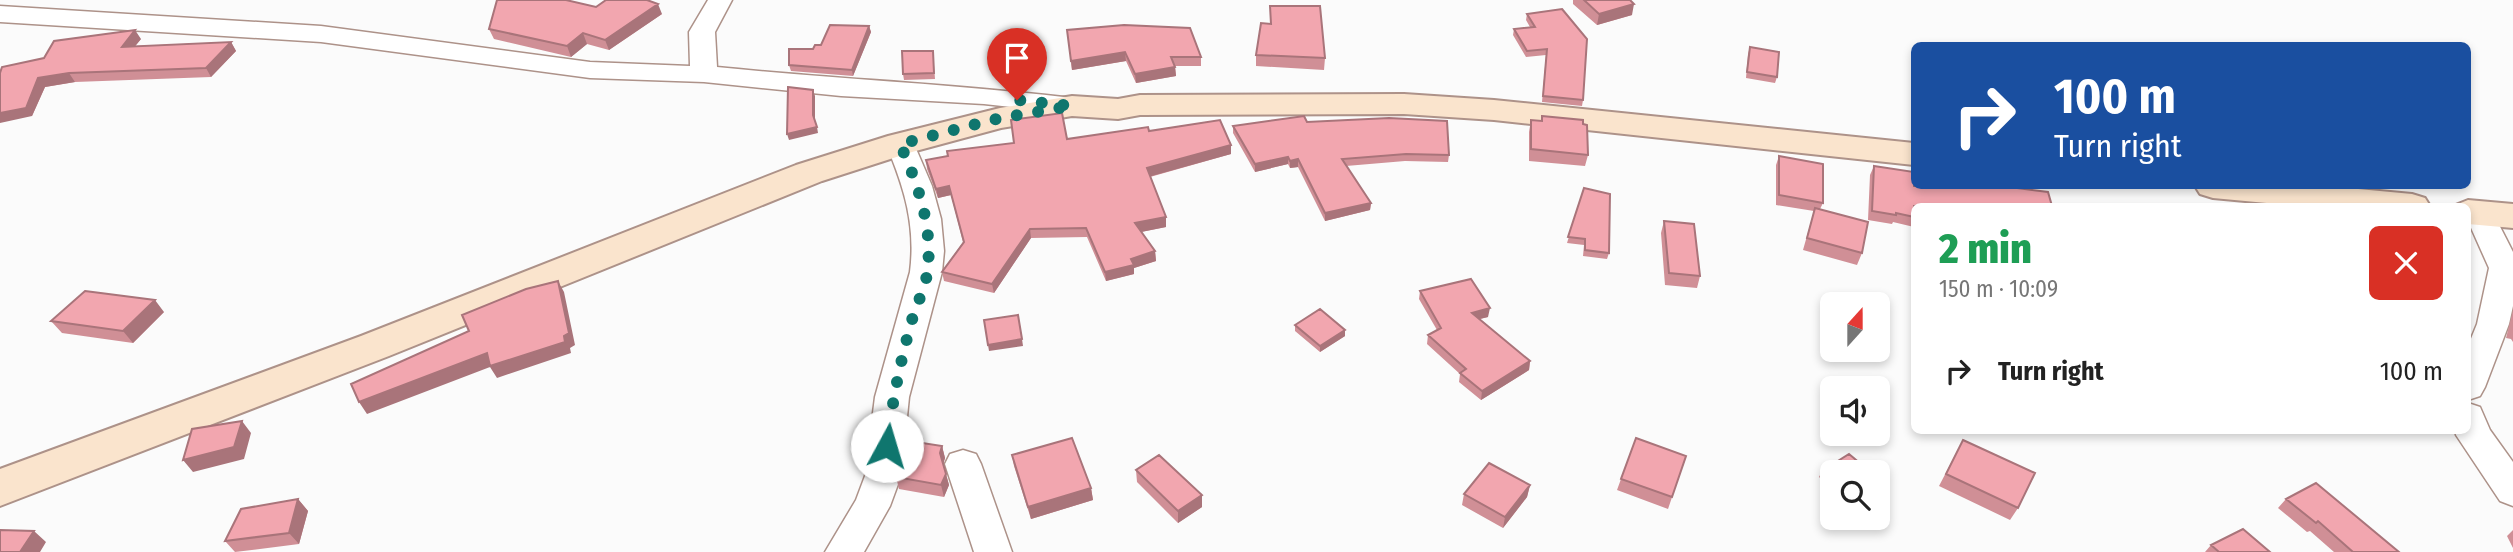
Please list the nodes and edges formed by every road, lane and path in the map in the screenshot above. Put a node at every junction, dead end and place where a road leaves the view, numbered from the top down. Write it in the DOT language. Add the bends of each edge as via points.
graph roads {
  1 [pos="720,0"];
  2 [pos="0,14"];
  3 [pos="704,74"];
  4 [pos="1072,106"];
  5 [pos="900,144"];
  6 [pos="1911,154"];
  7 [pos="2243,189"];
  8 [pos="2382,203"];
  9 [pos="2486,214"];
  10 [pos="2471,379"];
  11 [pos="2471,426"];
  12 [pos="963,464"];
  13 [pos="0,488"];
  14 [pos="2513,491"];
  15 [pos="844,552"];
  16 [pos="993,552"];
  1 -- 3 [label="street" via="702,32"];
  2 -- 3 [label="street" via="321,34 590,70"];
  3 -- 4 [label="street"];
  4 -- 5 [label="street" via="1000,118"];
  4 -- 6 [label="street" via="1404,104"];
  5 -- 13 [label="street" via="809,173 375,346"];
  5 -- 15 [label="street" via="928,230 927,274 892,397 883,476 870,511"];
  7 -- 8 [label="street"];
  9 -- 10 [label="street" via="2505,268 2493,324"];
  11 -- 14 [label="street"];
  12 -- 16 [label="street"];
}
